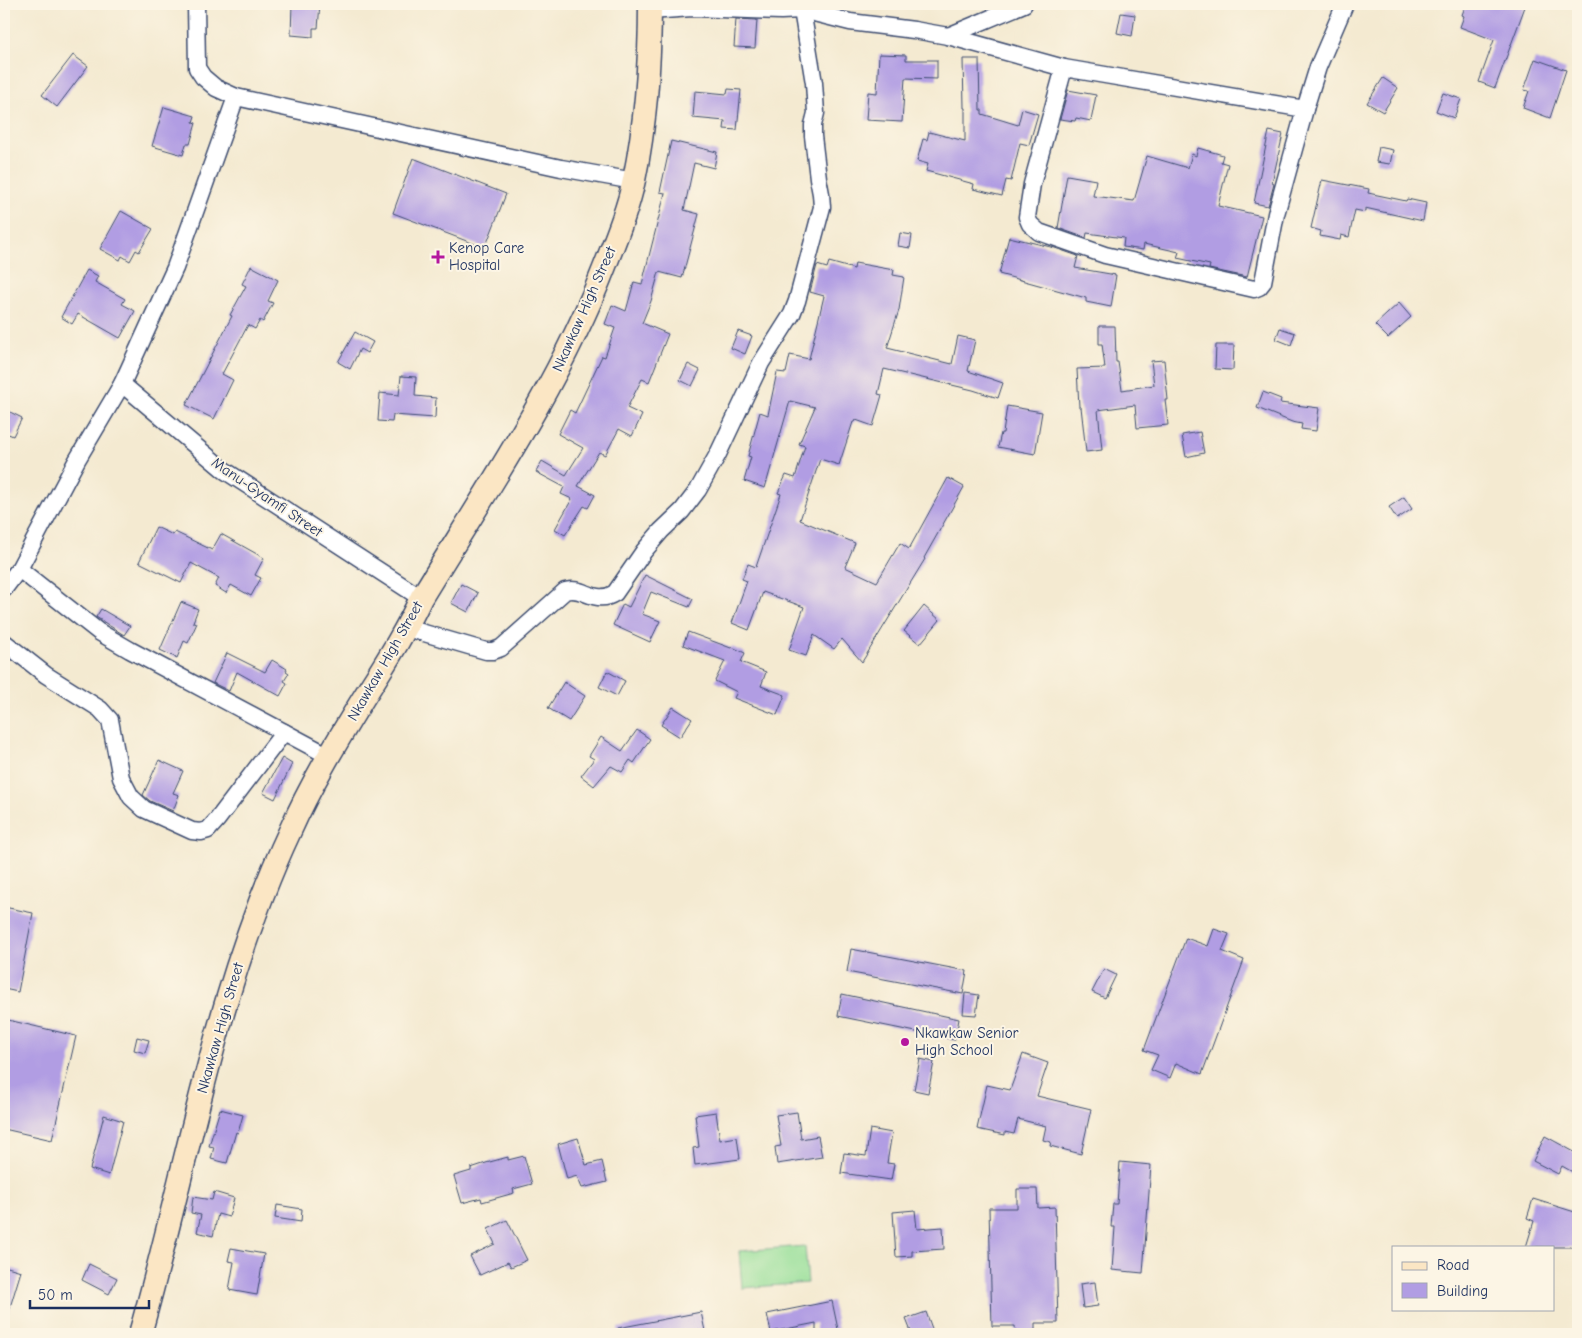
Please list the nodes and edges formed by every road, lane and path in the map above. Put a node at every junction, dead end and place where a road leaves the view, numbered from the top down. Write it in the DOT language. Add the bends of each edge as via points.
graph roads {
  1 [pos="196,4"];
  2 [pos="1024,4"];
  3 [pos="1345,4"];
  4 [pos="650,8"];
  5 [pos="802,10"];
  6 [pos="948,36"];
  7 [pos="1064,68"];
  8 [pos="236,97"];
  9 [pos="1305,109"];
  10 [pos="634,181"];
  11 [pos="122,384"];
  12 [pos="19,569"];
  13 [pos="4,589"];
  14 [pos="421,598"];
  15 [pos="407,628"];
  16 [pos="4,642"];
  17 [pos="284,732"];
  18 [pos="330,756"];
  19 [pos="140,1334"];
  1 -- 8 [label="street" via="197,68 216,88"];
  2 -- 6 [label="street"];
  3 -- 9 [label="street" via="1318,66"];
  4 -- 5 [label="street"];
  4 -- 10 [label="main road, Nkawkaw High Street" via="645,120"];
  5 -- 6 [label="street" via="850,22"];
  5 -- 15 [label="street" via="814,83 816,112 813,136 822,207 792,314 761,362 698,490 644,550 609,597 599,598 571,589 565,591 501,648 493,651"];
  6 -- 7 [label="street"];
  7 -- 9 [label="street"];
  7 -- 9 [label="street" via="1032,184 1027,217 1030,224 1039,232 1105,255 1254,289 1263,282 1276,214"];
  8 -- 10 [label="street"];
  8 -- 11 [label="street" via="175,268"];
  10 -- 14 [label="main road, Nkawkaw High Street" via="619,231 573,340 544,396"];
  11 -- 12 [label="street" via="76,460"];
  11 -- 14 [label="street, Manu-Gyamfi Street" via="224,470"];
  12 -- 13 [label="street"];
  12 -- 17 [label="street" via="100,632"];
  14 -- 15 [label="main road, Nkawkaw High Street"];
  15 -- 18 [label="main road, Nkawkaw High Street"];
  16 -- 17 [label="street" via="46,675 100,709 110,720 121,778 131,797 144,809 192,831 208,830"];
  17 -- 18 [label="street"];
  18 -- 19 [label="main road, Nkawkaw High Street" via="290,830 241,953 222,1012"];
}
